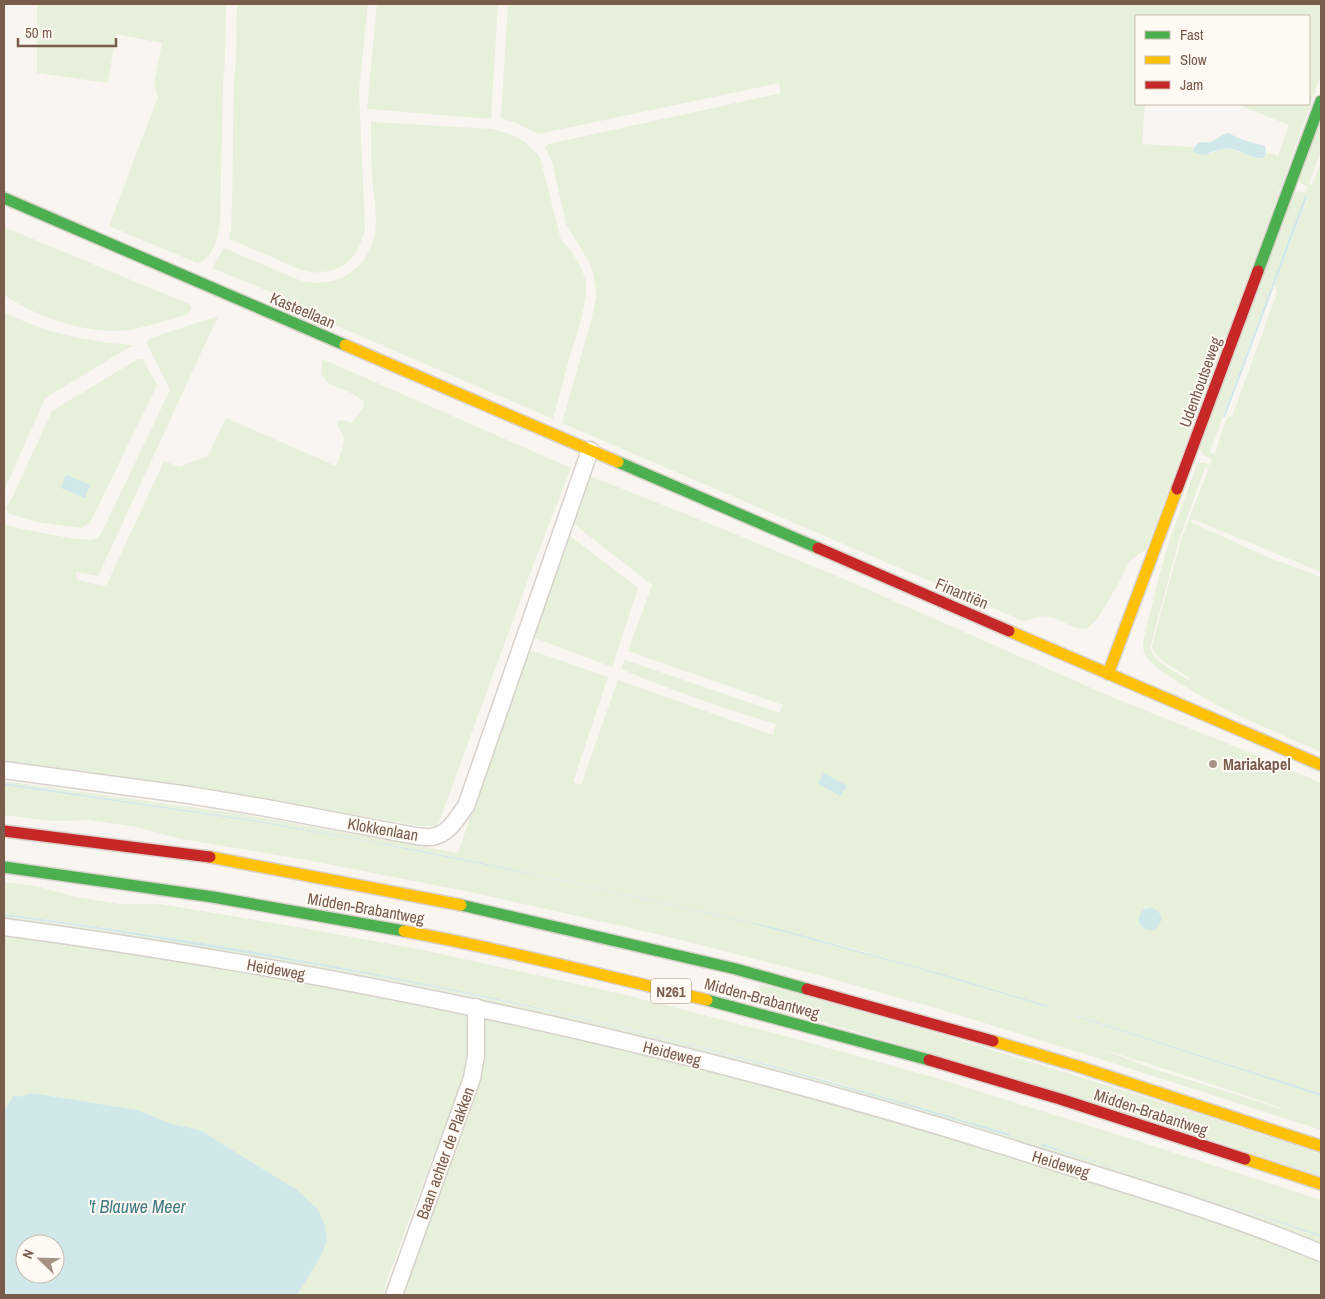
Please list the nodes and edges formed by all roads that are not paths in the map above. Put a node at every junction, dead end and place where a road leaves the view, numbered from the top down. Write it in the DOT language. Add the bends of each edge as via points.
graph roads {
  1 [pos="1321,101"];
  2 [pos="4,198"];
  3 [pos="590,450"];
  4 [pos="1108,674"];
  5 [pos="1321,766"];
  6 [pos="4,770"];
  7 [pos="4,831"];
  8 [pos="4,868"];
  9 [pos="4,927"];
  10 [pos="476,1007"];
  11 [pos="1321,1146"];
  12 [pos="1321,1184"];
  13 [pos="1321,1253"];
  14 [pos="394,1295"];
  1 -- 4 [label="main road, Udenhoutseweg"];
  2 -- 3 [label="main road, Kasteellaan"];
  3 -- 4 [label="main road, Finantiën"];
  3 -- 6 [label="street, Klokkenlaan" via="466,806 445,833 431,838 416,836 199,797"];
  4 -- 5 [label="main road, Finantiën"];
  7 -- 11 [label="main road, Midden-Brabantweg / N261" via="222,859 449,902 670,953 1077,1066"];
  8 -- 12 [label="main road, Midden-Brabantweg / N261" via="223,898 441,938 567,966 925,1059"];
  9 -- 10 [label="street, Heideweg" via="172,951"];
  10 -- 13 [label="street, Heideweg" via="695,1058 895,1113 1227,1216"];
  10 -- 14 [label="street, Baan achter de Plakken" via="476,1056 472,1078"];
}
